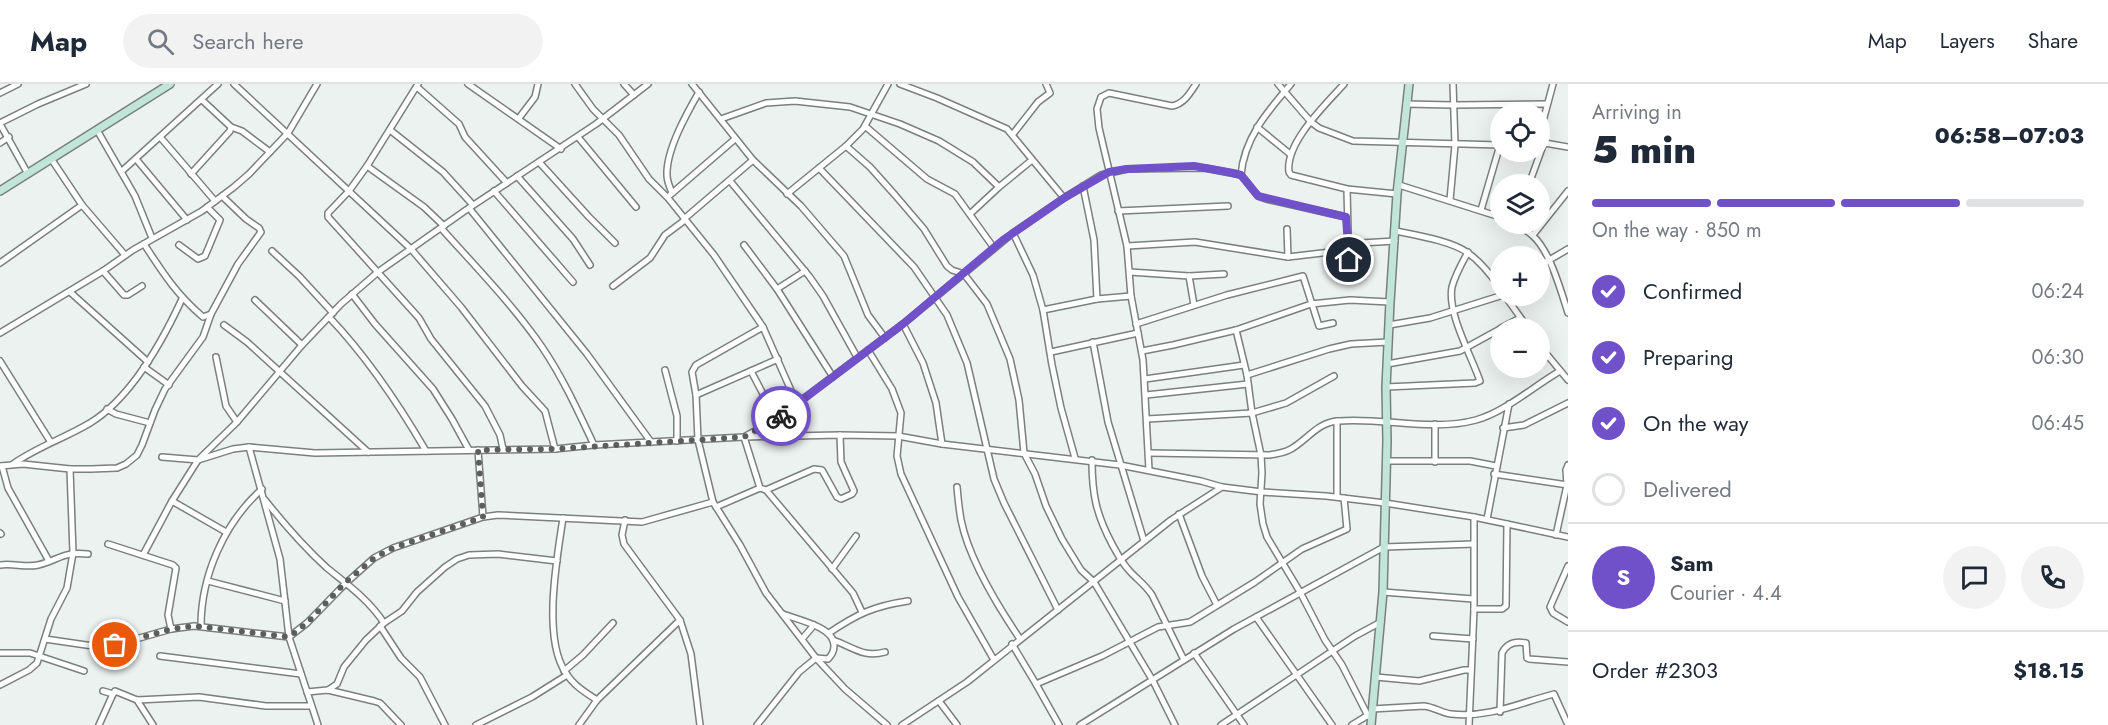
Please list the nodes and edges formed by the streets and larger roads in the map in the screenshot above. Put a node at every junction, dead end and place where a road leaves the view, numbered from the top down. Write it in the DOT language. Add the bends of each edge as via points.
graph roads {
  1 [pos="18,84"];
  2 [pos="86,84"];
  3 [pos="170,84"];
  4 [pos="218,84"];
  5 [pos="234,84"];
  6 [pos="317,84"];
  7 [pos="468,84"];
  8 [pos="538,84"];
  9 [pos="574,84"];
  10 [pos="624,84"];
  11 [pos="647,84"];
  12 [pos="692,84"];
  13 [pos="888,84"];
  14 [pos="900,84"];
  15 [pos="1046,84"];
  16 [pos="1196,84"];
  17 [pos="1278,84"];
  18 [pos="1291,84"];
  19 [pos="1344,84"];
  20 [pos="1409,84"];
  21 [pos="1453,84"];
  22 [pos="1553,84"];
  23 [pos="417,86"];
  24 [pos="910,86"];
  25 [pos="478,87"];
  26 [pos="699,92"];
  27 [pos="1284,92"];
  28 [pos="0,93"];
  29 [pos="634,95"];
  30 [pos="202,100"];
  31 [pos="1548,102"];
  32 [pos="1407,104"];
  33 [pos="1453,105"];
  34 [pos="1490,105"];
  35 [pos="872,114"];
  36 [pos="519,118"];
  37 [pos="603,119"];
  38 [pos="721,119"];
  39 [pos="1311,122"];
  40 [pos="0,124"];
  41 [pos="865,126"];
  42 [pos="231,127"];
  43 [pos="1257,127"];
  44 [pos="97,130"];
  45 [pos="390,130"];
  46 [pos="288,133"];
  47 [pos="1012,134"];
  48 [pos="9,137"];
  49 [pos="578,137"];
  50 [pos="160,138"];
  51 [pos="735,139"];
  52 [pos="0,143"];
  53 [pos="1403,143"];
  54 [pos="1550,144"];
  55 [pos="1455,145"];
  56 [pos="1490,145"];
  57 [pos="846,146"];
  58 [pos="1568,147"];
  59 [pos="561,148"];
  60 [pos="270,152"];
  61 [pos="1290,154"];
  62 [pos="136,159"];
  63 [pos="52,160"];
  64 [pos="753,160"];
  65 [pos="1032,160"];
  66 [pos="539,162"];
  67 [pos="1495,162"];
  68 [pos="367,166"];
  69 [pos="819,168"];
  70 [pos="122,171"];
  71 [pos="1109,172"];
  72 [pos="28,174"];
  73 [pos="191,174"];
  74 [pos="1241,175"];
  75 [pos="517,176"];
  76 [pos="730,181"];
  77 [pos="507,183"];
  78 [pos="1399,185"];
  79 [pos="1083,186"];
  80 [pos="999,187"];
  81 [pos="1347,189"];
  82 [pos="349,190"];
  83 [pos="0,191"];
  84 [pos="494,191"];
  85 [pos="1568,191"];
  86 [pos="788,194"];
  87 [pos="1397,194"];
  88 [pos="222,196"];
  89 [pos="670,196"];
  90 [pos="1064,198"];
  91 [pos="1450,200"];
  92 [pos="215,201"];
  93 [pos="82,205"];
  94 [pos="1228,206"];
  95 [pos="207,207"];
  96 [pos="471,207"];
  97 [pos="636,207"];
  98 [pos="1480,210"];
  99 [pos="1118,212"];
  100 [pos="970,214"];
  101 [pos="1490,214"];
  102 [pos="1346,217"];
  103 [pos="685,219"];
  104 [pos="187,220"];
  105 [pos="442,227"];
  106 [pos="1287,229"];
  107 [pos="1396,231"];
  108 [pos="1013,233"];
  109 [pos="1533,235"];
  110 [pos="152,238"];
  111 [pos="1395,241"];
  112 [pos="615,243"];
  113 [pos="144,244"];
  114 [pos="178,245"];
  115 [pos="744,245"];
  116 [pos="1127,246"];
  117 [pos="1349,246"];
  118 [pos="1540,246"];
  119 [pos="994,248"];
  120 [pos="411,249"];
  121 [pos="1568,249"];
  122 [pos="272,251"];
  123 [pos="1468,252"];
  124 [pos="125,255"];
  125 [pos="1288,257"];
  126 [pos="1550,258"];
  127 [pos="0,262"];
  128 [pos="1550,264"];
  129 [pos="590,265"];
  130 [pos="103,271"];
  131 [pos="805,271"];
  132 [pos="378,272"];
  133 [pos="1130,272"];
  134 [pos="964,274"];
  135 [pos="1224,274"];
  136 [pos="1349,274"];
  137 [pos="1490,274"];
  138 [pos="1189,276"];
  139 [pos="573,282"];
  140 [pos="142,286"];
  141 [pos="613,286"];
  142 [pos="777,289"];
  143 [pos="70,292"];
  144 [pos="352,294"];
  145 [pos="1131,296"];
  146 [pos="182,298"];
  147 [pos="934,298"];
  148 [pos="1097,299"];
  149 [pos="1490,299"];
  150 [pos="255,300"];
  151 [pos="1390,302"];
  152 [pos="1311,304"];
  153 [pos="1194,305"];
  154 [pos="1512,306"];
  155 [pos="1567,308"];
  156 [pos="1043,310"];
  157 [pos="1453,312"];
  158 [pos="211,314"];
  159 [pos="331,315"];
  160 [pos="1520,318"];
  161 [pos="1333,323"];
  162 [pos="903,324"];
  163 [pos="1136,324"];
  164 [pos="1389,324"];
  165 [pos="224,325"];
  166 [pos="763,327"];
  167 [pos="1236,330"];
  168 [pos="0,333"];
  169 [pos="1138,333"];
  170 [pos="1490,334"];
  171 [pos="885,338"];
  172 [pos="1094,342"];
  173 [pos="1388,342"];
  174 [pos="302,345"];
  175 [pos="1468,348"];
  176 [pos="868,350"];
  177 [pos="1142,351"];
  178 [pos="1051,352"];
  179 [pos="216,357"];
  180 [pos="857,357"];
  181 [pos="778,359"];
  182 [pos="1550,359"];
  183 [pos="0,362"];
  184 [pos="1387,364"];
  185 [pos="146,365"];
  186 [pos="1244,365"];
  187 [pos="665,370"];
  188 [pos="751,370"];
  189 [pos="1560,371"];
  190 [pos="279,372"];
  191 [pos="1247,375"];
  192 [pos="1334,376"];
  193 [pos="833,377"];
  194 [pos="1145,379"];
  195 [pos="1568,380"];
  196 [pos="1248,384"];
  197 [pos="168,385"];
  198 [pos="1386,387"];
  199 [pos="696,395"];
  200 [pos="1146,395"];
  201 [pos="1568,403"];
  202 [pos="797,404"];
  203 [pos="1509,404"];
  204 [pos="107,409"];
  205 [pos="1252,413"];
  206 [pos="776,419"];
  207 [pos="1147,419"];
  208 [pos="1337,421"];
  209 [pos="237,422"];
  210 [pos="1387,422"];
  211 [pos="150,423"];
  212 [pos="1435,424"];
  213 [pos="1503,428"];
  214 [pos="840,435"];
  215 [pos="898,436"];
  216 [pos="744,437"];
  217 [pos="698,440"];
  218 [pos="50,441"];
  219 [pos="677,441"];
  220 [pos="651,442"];
  221 [pos="942,444"];
  222 [pos="594,445"];
  223 [pos="249,447"];
  224 [pos="987,448"];
  225 [pos="503,449"];
  226 [pos="555,449"];
  227 [pos="469,450"];
  228 [pos="478,450"];
  229 [pos="426,451"];
  230 [pos="368,452"];
  231 [pos="1024,453"];
  232 [pos="1149,453"];
  233 [pos="1261,455"];
  234 [pos="162,457"];
  235 [pos="1075,458"];
  236 [pos="198,460"];
  237 [pos="1092,460"];
  238 [pos="1387,462"];
  239 [pos="1434,462"];
  240 [pos="11,465"];
  241 [pos="1120,465"];
  242 [pos="1496,465"];
  243 [pos="1568,465"];
  244 [pos="1,466"];
  245 [pos="70,469"];
  246 [pos="1149,470"];
  247 [pos="1494,474"];
  248 [pos="1567,485"];
  249 [pos="957,487"];
  250 [pos="1222,487"];
  251 [pos="262,489"];
  252 [pos="763,489"];
  253 [pos="1262,492"];
  254 [pos="1337,497"];
  255 [pos="264,498"];
  256 [pos="1344,498"];
  257 [pos="172,501"];
  258 [pos="1385,503"];
  259 [pos="714,504"];
  260 [pos="1179,514"];
  261 [pos="483,517"];
  262 [pos="1474,517"];
  263 [pos="563,518"];
  264 [pos="1487,519"];
  265 [pos="625,520"];
  266 [pos="1507,524"];
  267 [pos="225,532"];
  268 [pos="1556,535"];
  269 [pos="856,536"];
  270 [pos="1568,537"];
  271 [pos="1144,541"];
  272 [pos="108,544"];
  273 [pos="1474,544"];
  274 [pos="1384,547"];
  275 [pos="74,553"];
  276 [pos="88,555"];
  277 [pos="143,555"];
  278 [pos="49,561"];
  279 [pos="557,561"];
  280 [pos="1121,561"];
  281 [pos="1282,562"];
  282 [pos="0,566"];
  283 [pos="1568,566"];
  284 [pos="832,569"];
  285 [pos="208,581"];
  286 [pos="346,582"];
  287 [pos="1094,582"];
  288 [pos="1300,592"];
  289 [pos="1383,592"];
  290 [pos="1473,599"];
  291 [pos="285,601"];
  292 [pos="908,601"];
  293 [pos="1217,605"];
  294 [pos="1474,609"];
  295 [pos="1058,610"];
  296 [pos="862,612"];
  297 [pos="782,614"];
  298 [pos="1256,617"];
  299 [pos="680,620"];
  300 [pos="613,622"];
  301 [pos="1381,622"];
  302 [pos="1568,622"];
  303 [pos="382,624"];
  304 [pos="814,625"];
  305 [pos="1168,625"];
  306 [pos="201,626"];
  307 [pos="171,629"];
  308 [pos="829,633"];
  309 [pos="1433,636"];
  310 [pos="289,637"];
  311 [pos="45,639"];
  312 [pos="802,639"];
  313 [pos="1020,639"];
  314 [pos="1473,639"];
  315 [pos="833,640"];
  316 [pos="1129,640"];
  317 [pos="1012,644"];
  318 [pos="115,645"];
  319 [pos="93,646"];
  320 [pos="1332,651"];
  321 [pos="885,652"];
  322 [pos="0,653"];
  323 [pos="1194,653"];
  324 [pos="40,657"];
  325 [pos="160,657"];
  326 [pos="816,658"];
  327 [pos="994,660"];
  328 [pos="1185,660"];
  329 [pos="1568,662"];
  330 [pos="1470,670"];
  331 [pos="84,671"];
  332 [pos="566,673"];
  333 [pos="301,674"];
  334 [pos="1297,676"];
  335 [pos="1376,677"];
  336 [pos="1153,681"];
  337 [pos="1036,684"];
  338 [pos="0,685"];
  339 [pos="103,690"];
  340 [pos="328,690"];
  341 [pos="307,692"];
  342 [pos="114,694"];
  343 [pos="137,700"];
  344 [pos="597,700"];
  345 [pos="939,701"];
  346 [pos="311,706"];
  347 [pos="1500,712"];
  348 [pos="1371,713"];
  349 [pos="1237,714"];
  350 [pos="1469,715"];
  351 [pos="1568,724"];
  352 [pos="99,725"];
  353 [pos="153,725"];
  354 [pos="318,725"];
  355 [pos="401,725"];
  356 [pos="445,725"];
  357 [pos="476,725"];
  358 [pos="579,725"];
  359 [pos="700,725"];
  360 [pos="757,725"];
  361 [pos="887,725"];
  362 [pos="902,725"];
  363 [pos="957,725"];
  364 [pos="1059,725"];
  365 [pos="1080,725"];
  366 [pos="1175,725"];
  367 [pos="1221,725"];
  368 [pos="1244,725"];
  369 [pos="1332,725"];
  370 [pos="1352,725"];
  371 [pos="1371,725"];
  372 [pos="1469,725"];
  1 -- 28 [label="street"];
  2 -- 40 [label="street"];
  3 -- 44 [label="street"];
  4 -- 30 [label="street"];
  5 -- 46 [label="street"];
  6 -- 46 [label="street"];
  7 -- 25 [label="street"];
  8 -- 36 [label="street" via="535,97"];
  9 -- 37 [label="street"];
  10 -- 29 [label="street"];
  11 -- 29 [label="street"];
  12 -- 26 [label="street"];
  13 -- 35 [label="street"];
  14 -- 24 [label="street"];
  15 -- 47 [label="street" via="1050,93"];
  16 -- 71 [label="street" via="1181,102 1172,106 1109,93 1101,97 1097,109 1099,128"];
  17 -- 27 [label="street"];
  18 -- 27 [label="street"];
  19 -- 39 [label="street"];
  20 -- 32 [label="street"];
  21 -- 33 [label="street"];
  22 -- 31 [label="street"];
  23 -- 45 [label="street"];
  23 -- 77 [label="street" via="459,124 465,137"];
  24 -- 47 [label="street"];
  25 -- 36 [label="street"];
  26 -- 38 [label="street"];
  26 -- 89 [label="street" via="670,156"];
  27 -- 39 [label="street"];
  27 -- 43 [label="street"];
  29 -- 37 [label="street"];
  30 -- 42 [label="street"];
  30 -- 50 [label="street"];
  32 -- 33 [label="street"];
  32 -- 53 [label="street"];
  33 -- 34 [label="street"];
  33 -- 55 [label="street"];
  35 -- 38 [label="street" via="850,107 795,101 766,103"];
  35 -- 41 [label="street"];
  35 -- 80 [label="street" via="939,141 973,162"];
  36 -- 59 [label="street"];
  37 -- 49 [label="street"];
  37 -- 89 [label="street" via="649,179"];
  38 -- 51 [label="street"];
  39 -- 53 [label="street" via="1353,141"];
  39 -- 61 [label="street"];
  40 -- 48 [label="street"];
  41 -- 57 [label="street"];
  41 -- 100 [label="street" via="927,179 956,194"];
  42 -- 60 [label="street"];
  42 -- 73 [label="street"];
  43 -- 61 [label="street"];
  43 -- 74 [label="street"];
  44 -- 63 [label="street"];
  44 -- 70 [label="street"];
  45 -- 68 [label="street"];
  45 -- 96 [label="street" via="443,172"];
  46 -- 60 [label="street"];
  46 -- 82 [label="street"];
  47 -- 65 [label="street"];
  48 -- 52 [label="street"];
  48 -- 72 [label="street"];
  49 -- 59 [label="street"];
  49 -- 97 [label="street"];
  50 -- 62 [label="street"];
  50 -- 73 [label="street"];
  51 -- 64 [label="street"];
  51 -- 89 [label="street"];
  53 -- 55 [label="street"];
  53 -- 78 [label="street"];
  54 -- 58 [label="street"];
  55 -- 56 [label="street"];
  55 -- 91 [label="street"];
  57 -- 69 [label="street"];
  57 -- 134 [label="street" via="870,167 924,229 947,266"];
  59 -- 66 [label="street"];
  60 -- 88 [label="street"];
  61 -- 81 [label="street" via="1291,175"];
  62 -- 70 [label="street"];
  62 -- 104 [label="street"];
  63 -- 72 [label="street"];
  63 -- 93 [label="street"];
  64 -- 76 [label="street"];
  64 -- 86 [label="street"];
  65 -- 80 [label="street"];
  65 -- 90 [label="street"];
  66 -- 75 [label="street"];
  66 -- 112 [label="street"];
  67 -- 98 [label="street"];
  68 -- 82 [label="street"];
  68 -- 105 [label="street" via="424,207"];
  69 -- 86 [label="street"];
  69 -- 147 [label="street" via="914,267"];
  70 -- 110 [label="street"];
  71 -- 74 [label="street" via="1194,166"];
  71 -- 79 [label="street"];
  71 -- 99 [label="street"];
  72 -- 83 [label="street"];
  73 -- 92 [label="street"];
  74 -- 102 [label="street" via="1258,196"];
  75 -- 77 [label="street"];
  75 -- 129 [label="street" via="573,239"];
  76 -- 103 [label="street"];
  76 -- 131 [label="street"];
  77 -- 84 [label="street"];
  78 -- 87 [label="street"];
  78 -- 91 [label="street"];
  79 -- 90 [label="street"];
  79 -- 148 [label="street" via="1094,240"];
  80 -- 100 [label="street"];
  81 -- 87 [label="street"];
  81 -- 102 [label="street"];
  82 -- 120 [label="street"];
  82 -- 132 [label="street" via="328,217"];
  84 -- 96 [label="street"];
  84 -- 139 [label="street"];
  85 -- 109 [label="street"];
  86 -- 171 [label="street" via="844,256 868,315"];
  87 -- 107 [label="street"];
  88 -- 92 [label="street"];
  88 -- 158 [label="street" via="261,232"];
  89 -- 103 [label="street"];
  90 -- 108 [label="street"];
  91 -- 98 [label="street"];
  92 -- 95 [label="street"];
  93 -- 124 [label="street"];
  93 -- 127 [label="street"];
  94 -- 99 [label="street"];
  95 -- 104 [label="street"];
  95 -- 114 [label="street" via="220,220 205,256 198,259"];
  96 -- 105 [label="street"];
  96 -- 220 [label="street"];
  98 -- 101 [label="street"];
  99 -- 116 [label="street"];
  100 -- 119 [label="street"];
  102 -- 117 [label="street"];
  103 -- 141 [label="street" via="661,240 650,258"];
  103 -- 166 [label="street"];
  104 -- 110 [label="street"];
  105 -- 120 [label="street"];
  105 -- 222 [label="street" via="542,347 571,395"];
  106 -- 125 [label="street"];
  107 -- 111 [label="street"];
  107 -- 123 [label="street"];
  108 -- 119 [label="street"];
  108 -- 156 [label="street" via="1034,276"];
  109 -- 118 [label="street"];
  110 -- 113 [label="street"];
  111 -- 117 [label="street"];
  111 -- 151 [label="street"];
  113 -- 124 [label="street"];
  113 -- 146 [label="street"];
  115 -- 142 [label="street"];
  116 -- 125 [label="street" via="1195,242"];
  116 -- 133 [label="street"];
  117 -- 125 [label="street" via="1339,251"];
  117 -- 136 [label="street"];
  119 -- 134 [label="street"];
  120 -- 132 [label="street"];
  120 -- 226 [label="street" via="544,411"];
  121 -- 126 [label="street"];
  122 -- 159 [label="street" via="300,276"];
  123 -- 137 [label="street"];
  123 -- 157 [label="street" via="1452,288"];
  124 -- 130 [label="street"];
  128 -- 155 [label="street"];
  130 -- 140 [label="street" via="124,295"];
  130 -- 143 [label="street"];
  131 -- 142 [label="street"];
  131 -- 180 [label="street"];
  132 -- 144 [label="street"];
  132 -- 225 [label="street" via="419,318 485,406"];
  133 -- 138 [label="street"];
  133 -- 145 [label="street"];
  134 -- 147 [label="street"];
  134 -- 231 [label="street" via="987,304 1011,359"];
  135 -- 138 [label="street"];
  138 -- 153 [label="street"];
  142 -- 193 [label="street"];
  143 -- 168 [label="street"];
  143 -- 185 [label="street"];
  144 -- 159 [label="street"];
  144 -- 227 [label="street" via="433,389"];
  145 -- 148 [label="street"];
  145 -- 163 [label="street"];
  146 -- 158 [label="street" via="203,317"];
  146 -- 185 [label="street"];
  147 -- 162 [label="street"];
  147 -- 224 [label="street" via="947,315 967,363"];
  148 -- 156 [label="street"];
  149 -- 157 [label="street"];
  150 -- 174 [label="street"];
  151 -- 152 [label="street" via="1350,300"];
  151 -- 164 [label="street"];
  152 -- 153 [label="street" via="1303,276"];
  152 -- 161 [label="street" via="1320,326"];
  152 -- 167 [label="street"];
  153 -- 163 [label="street"];
  154 -- 160 [label="street"];
  156 -- 178 [label="street"];
  157 -- 164 [label="street"];
  157 -- 175 [label="street"];
  158 -- 197 [label="street" via="203,337"];
  159 -- 174 [label="street"];
  159 -- 229 [label="street" via="365,357"];
  162 -- 171 [label="street"];
  162 -- 221 [label="street" via="923,363 936,403"];
  163 -- 169 [label="street"];
  164 -- 173 [label="street"];
  165 -- 190 [label="street"];
  166 -- 181 [label="street"];
  166 -- 199 [label="street" via="696,365 692,372"];
  167 -- 177 [label="street"];
  167 -- 186 [label="street"];
  169 -- 172 [label="street"];
  169 -- 177 [label="street"];
  170 -- 175 [label="street"];
  171 -- 176 [label="street"];
  172 -- 178 [label="street"];
  172 -- 241 [label="street"];
  173 -- 184 [label="street"];
  173 -- 191 [label="street" via="1329,349"];
  174 -- 190 [label="street"];
  175 -- 184 [label="street"];
  175 -- 198 [label="street" via="1479,383"];
  176 -- 180 [label="street"];
  176 -- 215 [label="street" via="892,389 901,413"];
  177 -- 194 [label="street"];
  178 -- 235 [label="street"];
  179 -- 209 [label="street" via="226,406"];
  180 -- 193 [label="street"];
  181 -- 188 [label="street"];
  181 -- 202 [label="street"];
  182 -- 189 [label="street"];
  183 -- 218 [label="street"];
  184 -- 198 [label="street"];
  185 -- 197 [label="street"];
  185 -- 204 [label="street"];
  186 -- 191 [label="street"];
  186 -- 194 [label="street"];
  187 -- 219 [label="street" via="677,416"];
  188 -- 199 [label="street"];
  188 -- 206 [label="street"];
  189 -- 195 [label="street"];
  189 -- 203 [label="street"];
  190 -- 209 [label="street"];
  190 -- 230 [label="street"];
  191 -- 196 [label="street"];
  192 -- 205 [label="street" via="1286,403"];
  193 -- 202 [label="street"];
  194 -- 200 [label="street"];
  196 -- 200 [label="street"];
  196 -- 205 [label="street"];
  197 -- 211 [label="street"];
  198 -- 210 [label="street"];
  199 -- 217 [label="street"];
  200 -- 207 [label="street"];
  201 -- 213 [label="street" via="1524,425"];
  202 -- 206 [label="street"];
  203 -- 212 [label="street" via="1475,420"];
  203 -- 213 [label="street"];
  204 -- 211 [label="street"];
  204 -- 218 [label="street" via="92,422"];
  205 -- 207 [label="street"];
  205 -- 233 [label="street"];
  206 -- 216 [label="street"];
  207 -- 232 [label="street"];
  208 -- 210 [label="street"];
  208 -- 233 [label="street" via="1319,427 1285,452"];
  208 -- 254 [label="street"];
  209 -- 236 [label="street"];
  210 -- 212 [label="street"];
  210 -- 238 [label="street"];
  211 -- 245 [label="street" via="137,455 126,464 117,468"];
  212 -- 239 [label="street"];
  213 -- 242 [label="street"];
  214 -- 215 [label="street"];
  214 -- 216 [label="street"];
  214 -- 252 [label="street" via="841,462 852,484 852,494 837,497 819,469"];
  215 -- 221 [label="street"];
  215 -- 327 [label="street" via="901,474 958,597"];
  216 -- 217 [label="street"];
  216 -- 252 [label="street"];
  217 -- 219 [label="street"];
  217 -- 259 [label="street"];
  218 -- 240 [label="street"];
  219 -- 220 [label="street"];
  220 -- 222 [label="street"];
  221 -- 224 [label="street"];
  222 -- 226 [label="street"];
  223 -- 230 [label="street" via="315,453"];
  223 -- 236 [label="street"];
  223 -- 251 [label="street"];
  224 -- 231 [label="street"];
  224 -- 295 [label="street" via="1004,503"];
  225 -- 226 [label="street"];
  225 -- 228 [label="street"];
  227 -- 228 [label="street"];
  227 -- 229 [label="street"];
  228 -- 261 [label="street"];
  229 -- 230 [label="street"];
  231 -- 235 [label="street"];
  231 -- 287 [label="street" via="1062,539 1081,570"];
  232 -- 233 [label="street"];
  232 -- 246 [label="street"];
  233 -- 253 [label="street"];
  234 -- 236 [label="street"];
  235 -- 237 [label="street"];
  236 -- 257 [label="street"];
  237 -- 241 [label="street"];
  237 -- 280 [label="street" via="1094,502"];
  238 -- 239 [label="street"];
  238 -- 258 [label="street"];
  239 -- 242 [label="street"];
  240 -- 244 [label="street"];
  240 -- 245 [label="street"];
  241 -- 246 [label="street"];
  241 -- 271 [label="street"];
  242 -- 247 [label="street"];
  243 -- 248 [label="street"];
  244 -- 278 [label="street" via="8,488"];
  245 -- 275 [label="street"];
  246 -- 250 [label="street"];
  247 -- 248 [label="street"];
  247 -- 264 [label="street"];
  248 -- 268 [label="street"];
  249 -- 313 [label="street" via="961,522 974,558"];
  250 -- 253 [label="street"];
  250 -- 260 [label="street"];
  251 -- 255 [label="street"];
  251 -- 267 [label="street"];
  252 -- 259 [label="street"];
  252 -- 284 [label="street"];
  253 -- 254 [label="street"];
  253 -- 281 [label="street" via="1260,515"];
  254 -- 256 [label="street"];
  255 -- 286 [label="street" via="292,534"];
  255 -- 291 [label="street" via="280,559"];
  256 -- 258 [label="street"];
  256 -- 281 [label="street" via="1347,529"];
  257 -- 267 [label="street"];
  257 -- 277 [label="street"];
  258 -- 262 [label="street"];
  258 -- 274 [label="street"];
  259 -- 265 [label="street" via="642,522"];
  259 -- 297 [label="street"];
  260 -- 271 [label="street"];
  260 -- 293 [label="street"];
  261 -- 263 [label="street"];
  261 -- 286 [label="street" via="393,548 374,558"];
  262 -- 264 [label="street"];
  262 -- 273 [label="street"];
  263 -- 265 [label="street"];
  263 -- 279 [label="street"];
  264 -- 266 [label="street"];
  265 -- 299 [label="street" via="624,544"];
  266 -- 268 [label="street"];
  266 -- 294 [label="street" via="1506,606"];
  267 -- 285 [label="street"];
  268 -- 270 [label="street"];
  269 -- 284 [label="street"];
  271 -- 280 [label="street"];
  272 -- 277 [label="street"];
  273 -- 274 [label="street"];
  273 -- 290 [label="street"];
  274 -- 288 [label="street"];
  274 -- 289 [label="street"];
  275 -- 276 [label="street"];
  275 -- 278 [label="street"];
  275 -- 311 [label="street" via="67,588"];
  277 -- 307 [label="street" via="176,568 168,615"];
  278 -- 282 [label="street" via="34,566"];
  279 -- 303 [label="street" via="469,555 445,567 402,611"];
  279 -- 332 [label="street" via="553,626 556,650"];
  280 -- 287 [label="street"];
  280 -- 305 [label="street" via="1146,585"];
  281 -- 288 [label="street"];
  281 -- 293 [label="street"];
  283 -- 302 [label="street" via="1550,607"];
  284 -- 296 [label="street" via="853,593"];
  285 -- 291 [label="street"];
  285 -- 306 [label="street" via="201,605"];
  286 -- 303 [label="street" via="369,603"];
  286 -- 310 [label="street"];
  287 -- 295 [label="street"];
  287 -- 316 [label="street"];
  288 -- 298 [label="street"];
  288 -- 320 [label="street"];
  289 -- 290 [label="street"];
  289 -- 301 [label="street"];
  290 -- 294 [label="street"];
  291 -- 310 [label="street"];
  292 -- 296 [label="street"];
  293 -- 305 [label="street" via="1190,622"];
  294 -- 314 [label="street"];
  295 -- 313 [label="street"];
  296 -- 308 [label="street"];
  297 -- 304 [label="street"];
  297 -- 312 [label="street"];
  298 -- 323 [label="street"];
  298 -- 334 [label="street"];
  299 -- 344 [label="street"];
  299 -- 359 [label="street" via="691,654"];
  300 -- 332 [label="street"];
  301 -- 320 [label="street"];
  301 -- 335 [label="street"];
  303 -- 340 [label="street"];
  303 -- 356 [label="street" via="400,658 420,677"];
  304 -- 308 [label="street"];
  304 -- 312 [label="street"];
  305 -- 316 [label="street"];
  305 -- 328 [label="street"];
  306 -- 307 [label="street"];
  306 -- 310 [label="street"];
  307 -- 318 [label="street"];
  308 -- 315 [label="street"];
  309 -- 314 [label="street"];
  310 -- 333 [label="street"];
  311 -- 319 [label="street"];
  311 -- 324 [label="street"];
  312 -- 326 [label="street"];
  313 -- 317 [label="street"];
  314 -- 330 [label="street"];
  315 -- 321 [label="street" via="865,654"];
  315 -- 326 [label="street" via="832,655 828,659"];
  316 -- 336 [label="street"];
  316 -- 337 [label="street"];
  317 -- 327 [label="street"];
  317 -- 337 [label="street"];
  320 -- 334 [label="street"];
  320 -- 348 [label="street"];
  322 -- 324 [label="street"];
  323 -- 328 [label="street"];
  323 -- 349 [label="street"];
  324 -- 331 [label="street"];
  324 -- 338 [label="street" via="32,668"];
  325 -- 333 [label="street"];
  326 -- 360 [label="street" via="799,672"];
  326 -- 361 [label="street"];
  327 -- 345 [label="street"];
  328 -- 336 [label="street"];
  329 -- 347 [label="street" via="1529,659 1526,643 1512,642 1503,653"];
  330 -- 335 [label="street" via="1419,681"];
  330 -- 350 [label="street"];
  332 -- 344 [label="street"];
  332 -- 357 [label="street" via="532,697"];
  333 -- 341 [label="street"];
  334 -- 349 [label="street"];
  334 -- 369 [label="street"];
  335 -- 348 [label="street"];
  336 -- 365 [label="street"];
  336 -- 366 [label="street"];
  337 -- 364 [label="street"];
  339 -- 342 [label="street"];
  340 -- 341 [label="street"];
  340 -- 355 [label="street" via="380,703"];
  341 -- 346 [label="street"];
  342 -- 343 [label="street" via="115,691"];
  342 -- 352 [label="street"];
  343 -- 346 [label="street" via="199,697 266,706"];
  343 -- 353 [label="street"];
  344 -- 358 [label="street"];
  345 -- 362 [label="street"];
  345 -- 363 [label="street"];
  346 -- 354 [label="street"];
  347 -- 350 [label="street"];
  347 -- 351 [label="street" via="1554,694"];
  348 -- 350 [label="street" via="1424,706 1447,714"];
  348 -- 370 [label="street"];
  348 -- 371 [label="street"];
  349 -- 367 [label="street"];
  349 -- 368 [label="street"];
  350 -- 372 [label="street"];
}
